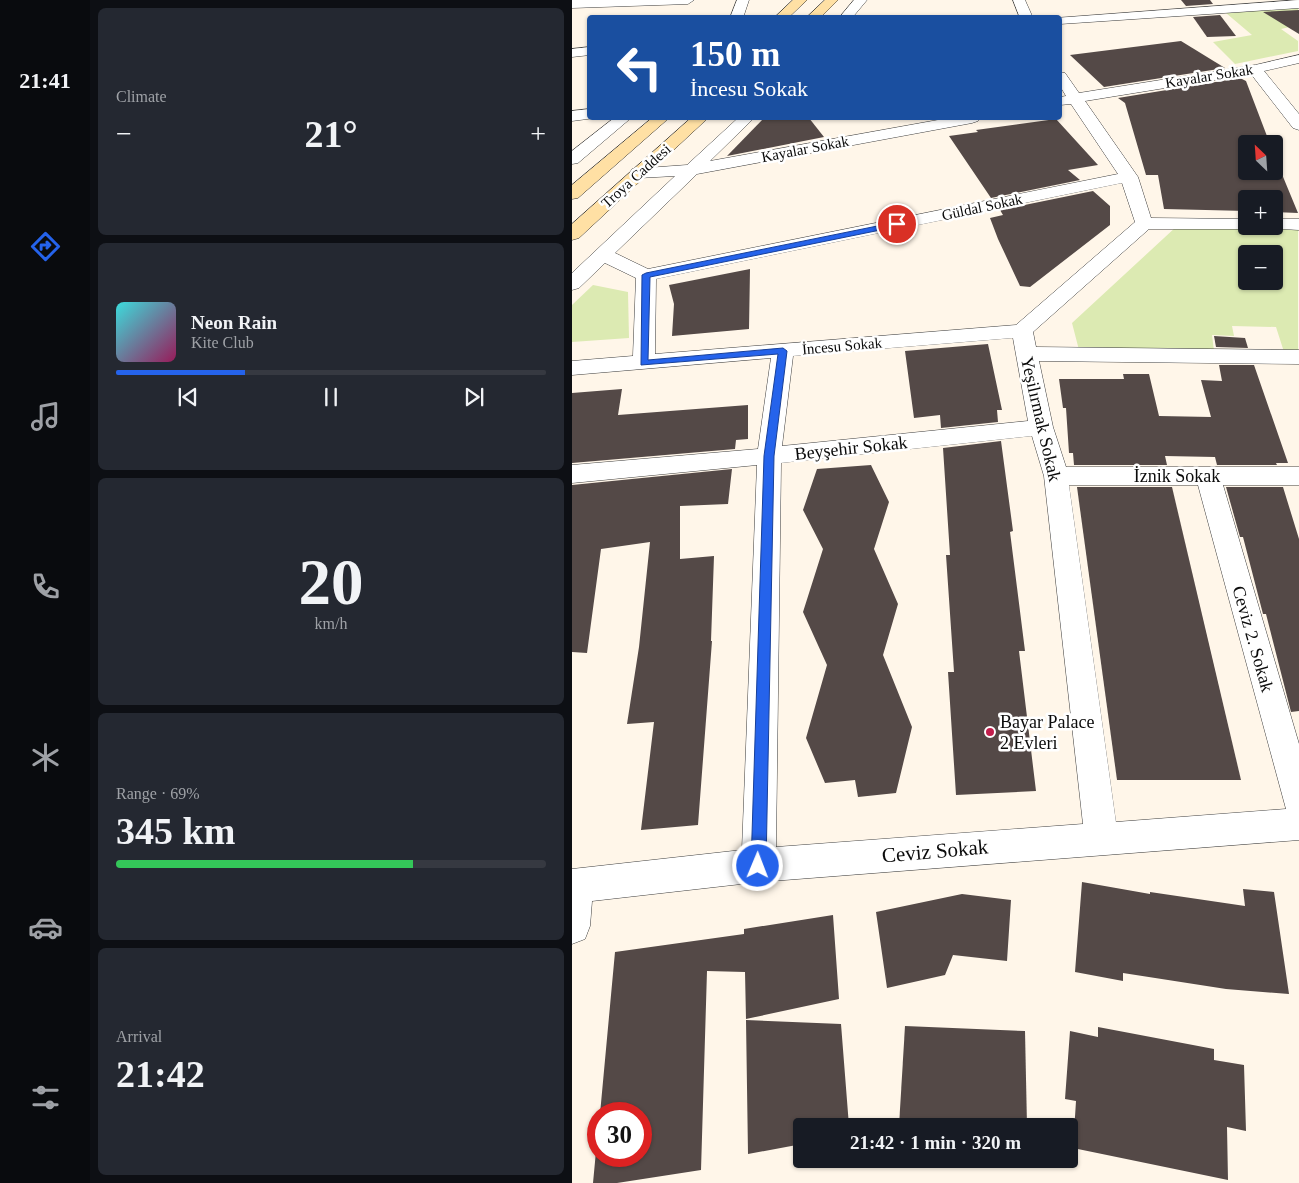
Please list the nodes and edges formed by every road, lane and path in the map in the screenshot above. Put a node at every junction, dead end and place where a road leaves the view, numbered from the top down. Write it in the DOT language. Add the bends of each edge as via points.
graph roads {
  1 [pos="688,0"];
  2 [pos="743,0"];
  3 [pos="801,0"];
  4 [pos="832,0"];
  5 [pos="861,0"];
  6 [pos="1019,0"];
  7 [pos="1167,0"];
  8 [pos="572,4"];
  9 [pos="1298,4"];
  10 [pos="1176,13"];
  11 [pos="737,15"];
  12 [pos="784,15"];
  13 [pos="815,15"];
  14 [pos="848,15"];
  15 [pos="1025,15"];
  16 [pos="1062,20"];
  17 [pos="587,52"];
  18 [pos="572,53"];
  19 [pos="1298,60"];
  20 [pos="1256,69"];
  21 [pos="1062,83"];
  22 [pos="1067,100"];
  23 [pos="587,114"];
  24 [pos="572,116"];
  25 [pos="621,120"];
  26 [pos="659,120"];
  27 [pos="698,120"];
  28 [pos="744,120"];
  29 [pos="961,120"];
  30 [pos="1298,125"];
  31 [pos="572,159"];
  32 [pos="690,170"];
  33 [pos="638,173"];
  34 [pos="1129,177"];
  35 [pos="572,194"];
  36 [pos="1144,223"];
  37 [pos="1238,224"];
  38 [pos="1283,224"];
  39 [pos="1298,225"];
  40 [pos="572,234"];
  41 [pos="604,255"];
  42 [pos="646,275"];
  43 [pos="572,284"];
  44 [pos="1022,331"];
  45 [pos="783,351"];
  46 [pos="1027,354"];
  47 [pos="1298,357"];
  48 [pos="644,363"];
  49 [pos="572,368"];
  50 [pos="1041,427"];
  51 [pos="769,456"];
  52 [pos="572,474"];
  53 [pos="1056,476"];
  54 [pos="1298,476"];
  55 [pos="1208,477"];
  56 [pos="1298,802"];
  57 [pos="1298,824"];
  58 [pos="1101,838"];
  59 [pos="758,866"];
  60 [pos="574,885"];
  61 [pos="572,926"];
  1 -- 8 [label="street"];
  2 -- 11 [label="street"];
  3 -- 12 [label="main road"];
  4 -- 13 [label="main road"];
  5 -- 14 [label="street"];
  6 -- 15 [label="street"];
  7 -- 10 [label="street"];
  9 -- 10 [label="street"];
  10 -- 16 [label="street"];
  17 -- 18 [label="street"];
  19 -- 20 [label="street, Kayalar Sokak"];
  20 -- 22 [label="street, Kayalar Sokak"];
  20 -- 30 [label="street"];
  21 -- 22 [label="street"];
  22 -- 34 [label="street"];
  23 -- 24 [label="street"];
  25 -- 31 [label="street"];
  26 -- 35 [label="main road, Troya Caddesi"];
  27 -- 33 [label="main road, Troya Caddesi"];
  28 -- 32 [label="street"];
  29 -- 32 [label="street, Kayalar Sokak"];
  32 -- 33 [label="street, Kayalar Sokak"];
  32 -- 41 [label="street"];
  33 -- 40 [label="main road, Troya Caddesi"];
  34 -- 36 [label="street"];
  34 -- 42 [label="street, Güldal Sokak"];
  36 -- 37 [label="street"];
  36 -- 44 [label="street"];
  38 -- 39 [label="street"];
  41 -- 42 [label="street"];
  41 -- 43 [label="street"];
  42 -- 48 [label="street"];
  44 -- 45 [label="street, İncesu Sokak"];
  44 -- 46 [label="street, Yeşilırmak Sokak"];
  45 -- 48 [label="street, İncesu Sokak"];
  45 -- 51 [label="street"];
  46 -- 47 [label="street"];
  46 -- 50 [label="street, Yeşilırmak Sokak"];
  48 -- 49 [label="street, İncesu Sokak"];
  50 -- 51 [label="street, Beyşehir Sokak"];
  50 -- 53 [label="street, Yeşilırmak Sokak"];
  51 -- 52 [label="street, Beyşehir Sokak"];
  51 -- 59 [label="street"];
  53 -- 55 [label="street, İznik Sokak"];
  53 -- 58 [label="street, Yeşilırmak Sokak"];
  54 -- 55 [label="street, İznik Sokak"];
  55 -- 56 [label="street, Ceviz 2. Sokak"];
  57 -- 58 [label="street, Ceviz Sokak"];
  58 -- 59 [label="street, Ceviz Sokak"];
  59 -- 60 [label="street, Ceviz Sokak"];
  60 -- 61 [label="street"];
}
